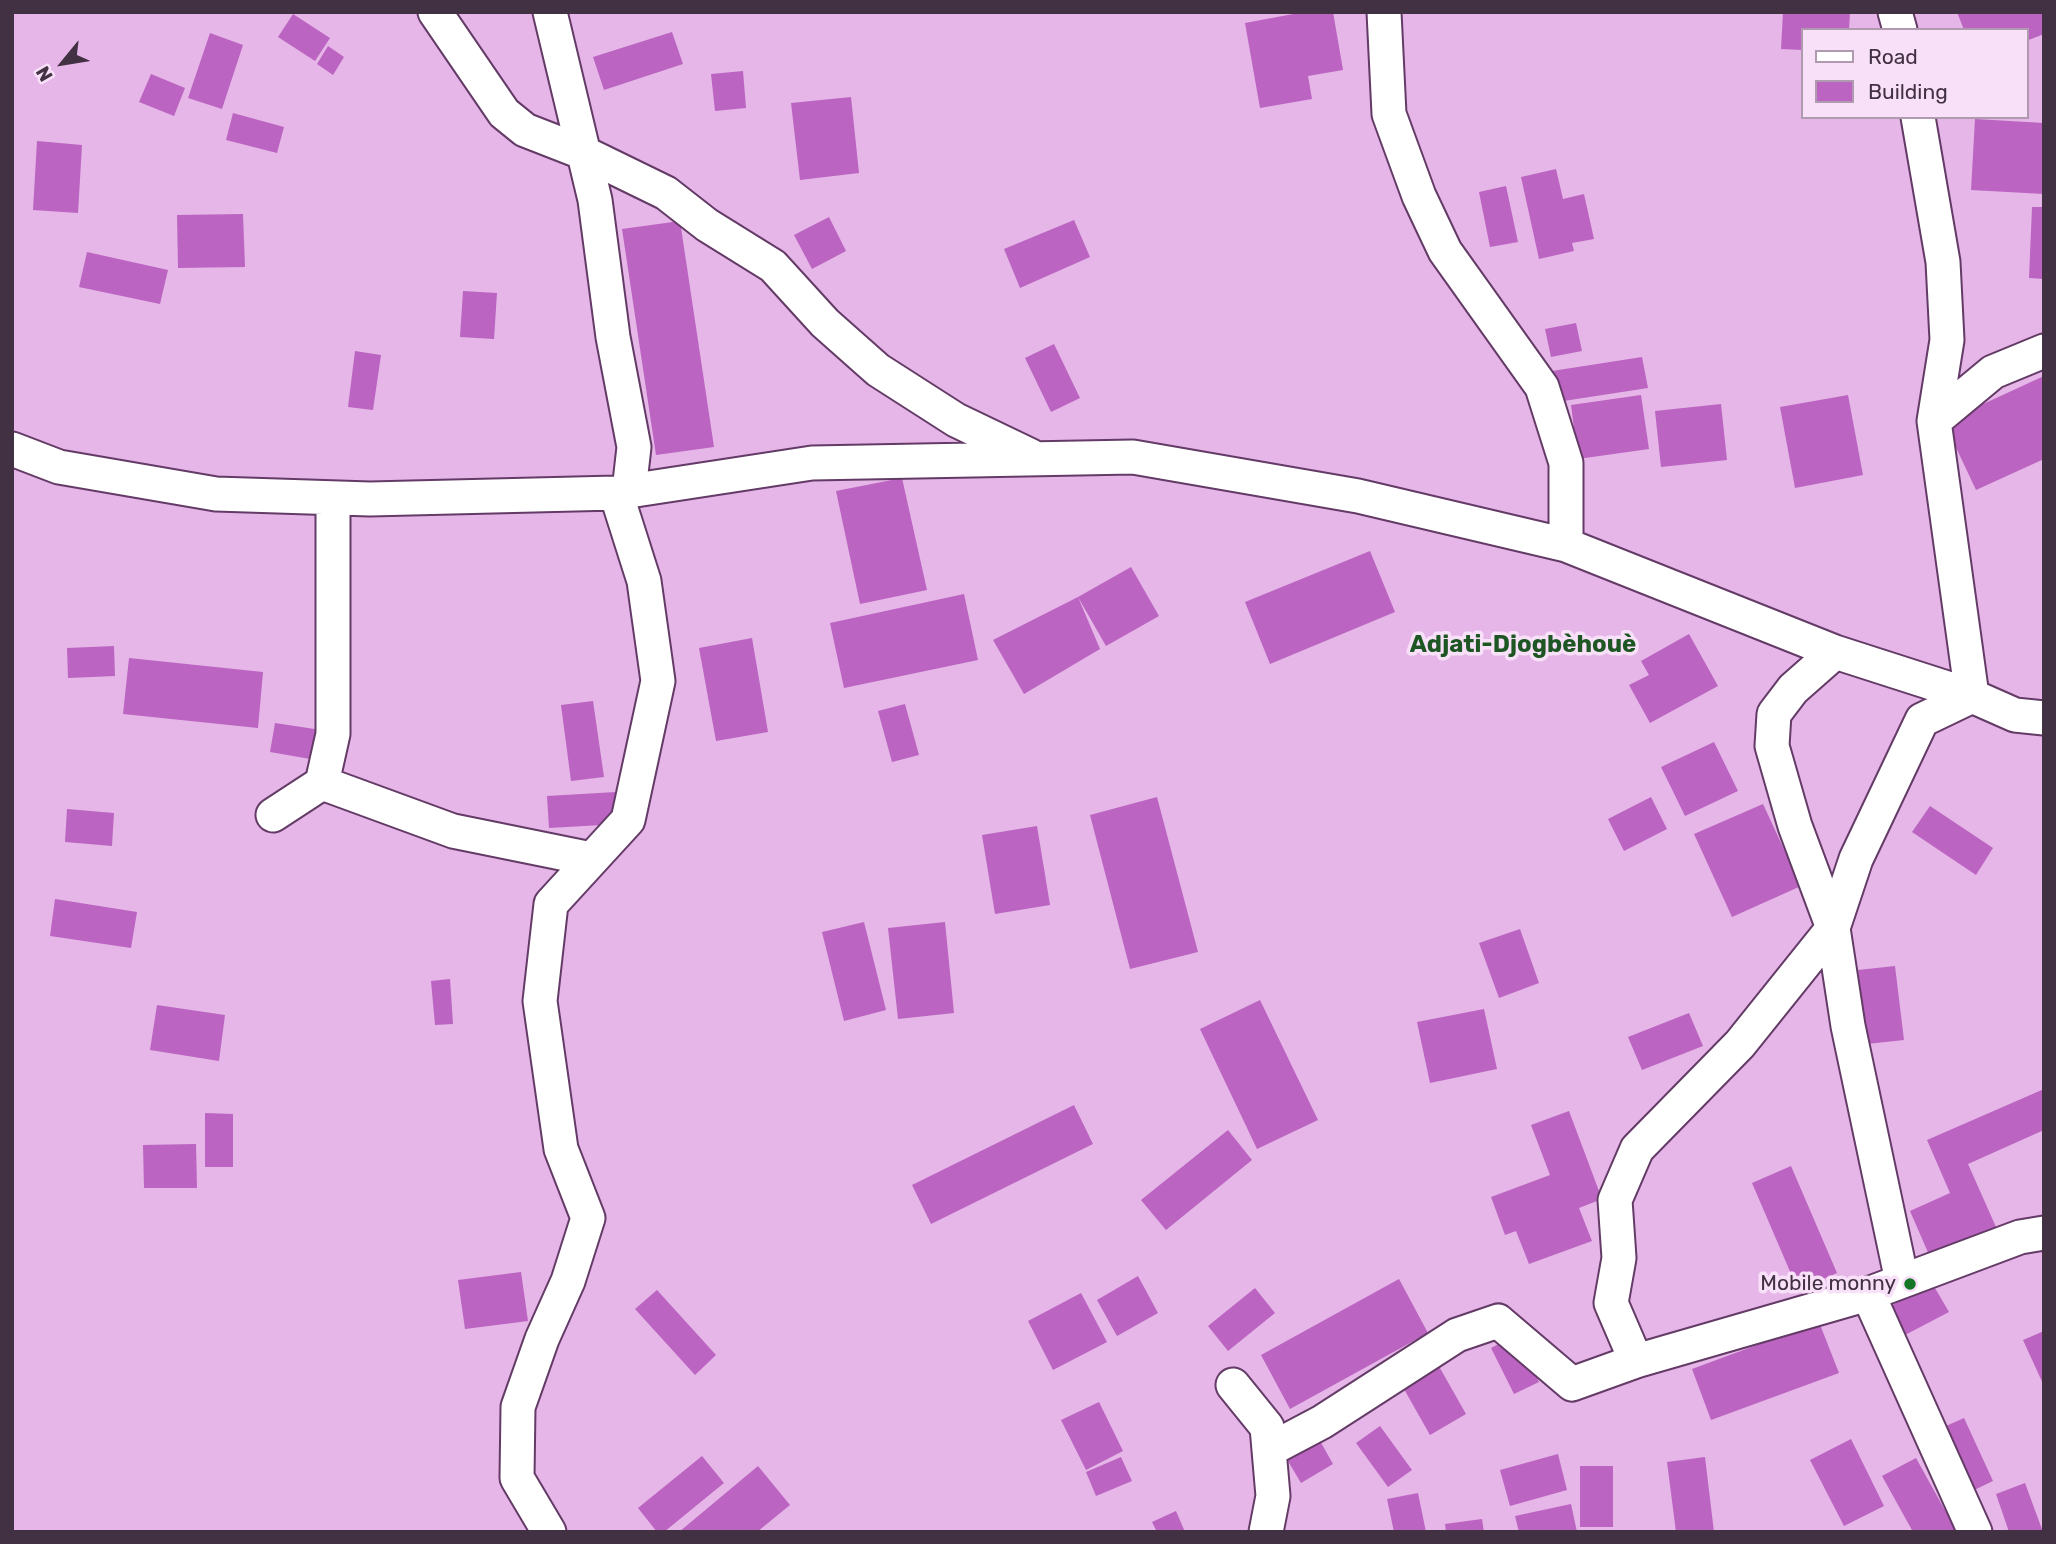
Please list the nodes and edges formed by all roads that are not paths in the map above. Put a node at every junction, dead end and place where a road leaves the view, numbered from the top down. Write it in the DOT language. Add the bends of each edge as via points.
graph roads {
  1 [pos="435,12"];
  2 [pos="550,12"];
  3 [pos="1384,12"];
  4 [pos="1918,119"];
  5 [pos="584,153"];
  6 [pos="2044,351"];
  7 [pos="1934,421"];
  8 [pos="12,449"];
  9 [pos="1037,459"];
  10 [pos="623,492"];
  11 [pos="334,498"];
  12 [pos="1566,545"];
  13 [pos="1835,652"];
  14 [pos="1972,696"];
  15 [pos="2044,718"];
  16 [pos="322,783"];
  17 [pos="273,815"];
  18 [pos="591,859"];
  19 [pos="1833,928"];
  20 [pos="2044,1233"];
  21 [pos="1902,1281"];
  22 [pos="1868,1294"];
  23 [pos="1636,1362"];
  24 [pos="1233,1385"];
  25 [pos="1269,1450"];
  26 [pos="549,1532"];
  27 [pos="1266,1532"];
  28 [pos="1975,1532"];
  1 -- 5 [label="street" via="504,113 525,130"];
  2 -- 5 [label="street"];
  3 -- 12 [label="street" via="1389,114 1419,196 1446,251 1542,387 1566,463"];
  4 -- 7 [label="street" via="1942,262 1947,340"];
  5 -- 9 [label="street" via="666,193 773,266 825,323 878,370 957,420"];
  5 -- 10 [label="street" via="634,447"];
  6 -- 7 [label="street" via="1993,372"];
  7 -- 14 [label="street"];
  8 -- 11 [label="street" via="60,467 216,494"];
  9 -- 10 [label="street" via="812,463"];
  9 -- 12 [label="street" via="1133,457 1359,496"];
  10 -- 11 [label="street"];
  10 -- 18 [label="street" via="644,581 659,681 628,820"];
  11 -- 16 [label="street" via="333,734"];
  12 -- 13 [label="street"];
  13 -- 14 [label="street"];
  13 -- 19 [label="street" via="1793,689 1774,714 1772,746 1795,827"];
  14 -- 15 [label="street" via="2015,715"];
  14 -- 19 [label="street" via="1922,720 1856,859"];
  16 -- 17 [label="street"];
  16 -- 18 [label="street" via="453,831"];
  18 -- 26 [label="street" via="551,904 540,1001 561,1149 588,1218 518,1407 517,1478"];
  19 -- 21 [label="street" via="1848,1026"];
  19 -- 23 [label="street" via="1740,1044 1637,1149 1615,1200 1619,1258 1611,1303"];
  20 -- 21 [label="street" via="2020,1237"];
  21 -- 22 [label="street"];
  22 -- 23 [label="street"];
  22 -- 28 [label="street"];
  23 -- 25 [label="street" via="1572,1384 1498,1321 1457,1335 1322,1422"];
  24 -- 25 [label="street" via="1267,1427"];
  25 -- 27 [label="street" via="1273,1496"];
}
